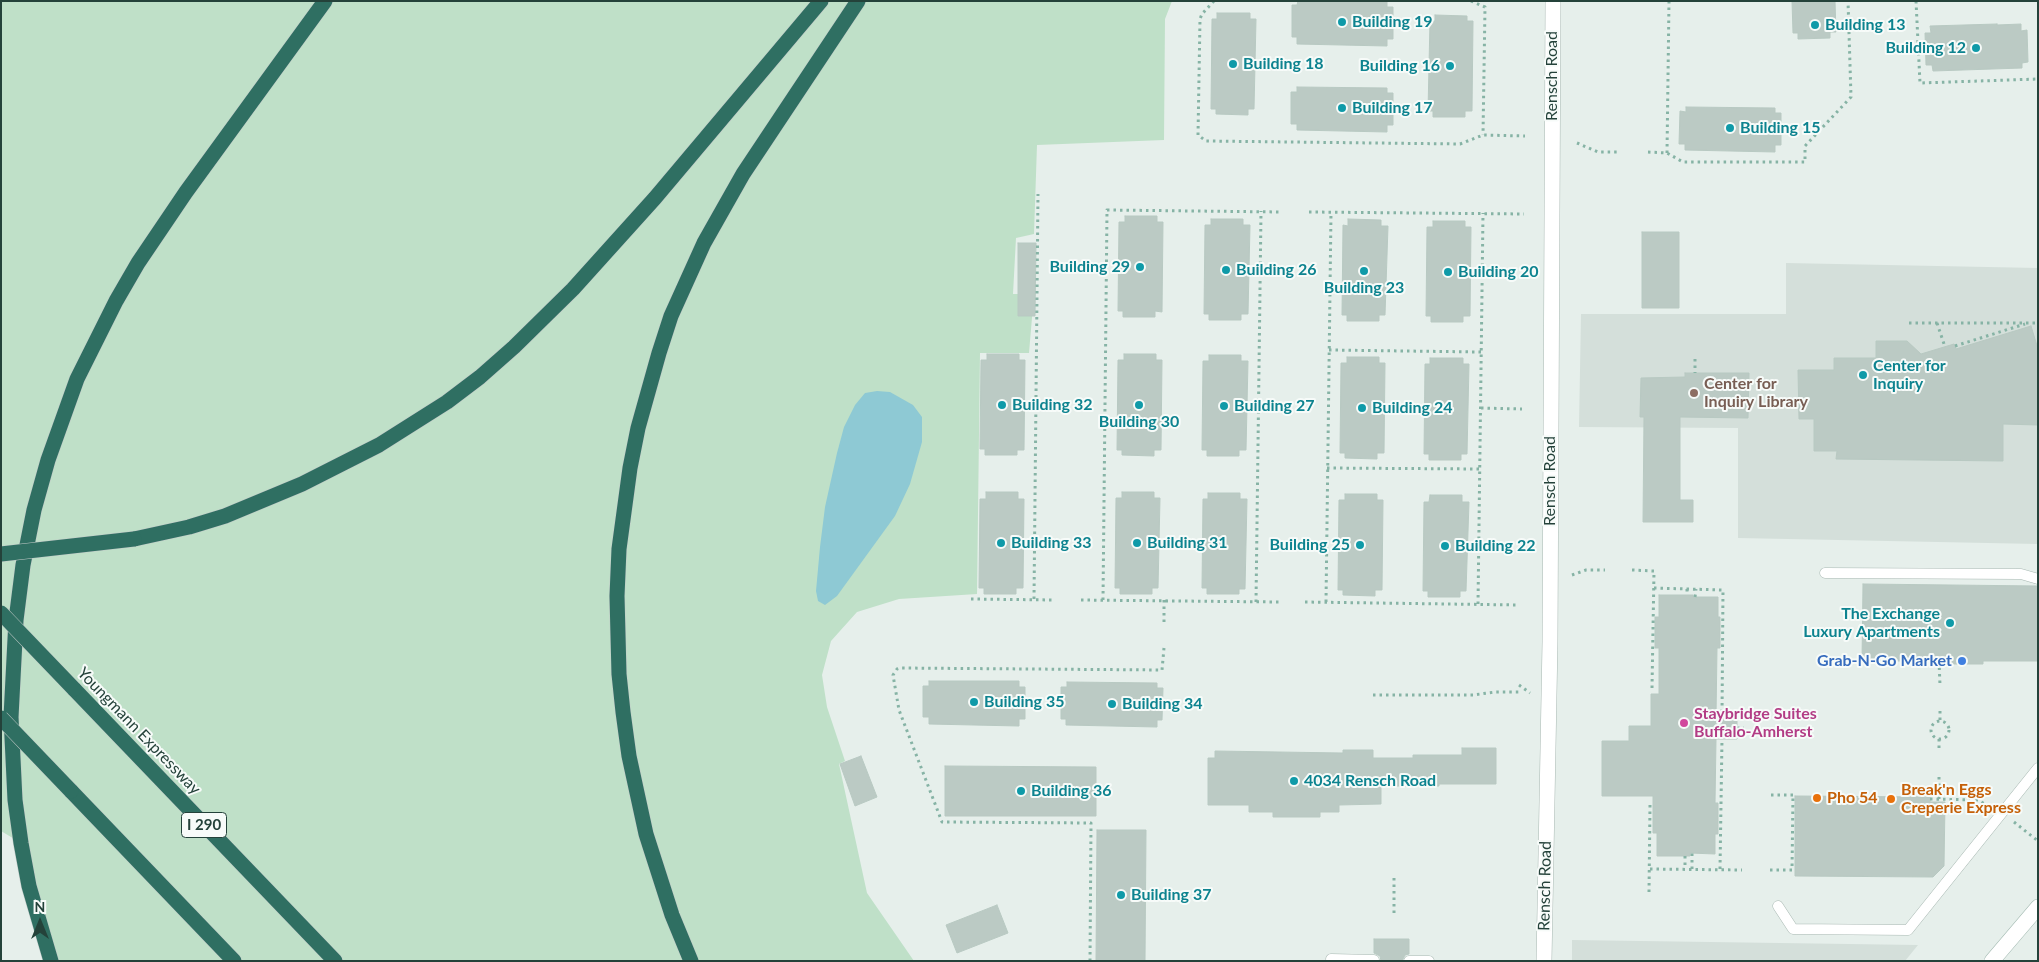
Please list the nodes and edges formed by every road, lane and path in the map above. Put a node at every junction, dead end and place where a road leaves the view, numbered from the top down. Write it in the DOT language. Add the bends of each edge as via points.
graph roads {
  1 [pos="325,1"];
  2 [pos="821,1"];
  3 [pos="858,1"];
  4 [pos="1214,1"];
  5 [pos="1471,1"];
  6 [pos="1553,1"];
  7 [pos="1669,1"];
  8 [pos="1848,1"];
  9 [pos="1916,1"];
  10 [pos="2038,79"];
  11 [pos="1483,135"];
  12 [pos="1525,136"];
  13 [pos="1577,143"];
  14 [pos="1618,152"];
  15 [pos="1648,152"];
  16 [pos="1668,153"];
  17 [pos="1038,194"];
  18 [pos="1261,211"];
  19 [pos="1282,212"];
  20 [pos="1309,212"];
  21 [pos="1330,212"];
  22 [pos="1483,213"];
  23 [pos="1524,214"];
  24 [pos="1909,323"];
  25 [pos="1937,323"];
  26 [pos="2028,323"];
  27 [pos="2038,323"];
  28 [pos="1955,346"];
  29 [pos="1945,347"];
  30 [pos="1329,350"];
  31 [pos="1481,352"];
  32 [pos="1695,359"];
  33 [pos="1695,373"];
  34 [pos="1481,408"];
  35 [pos="1522,409"];
  36 [pos="1328,468"];
  37 [pos="1480,469"];
  38 [pos="1,554"];
  39 [pos="1606,570"];
  40 [pos="1632,570"];
  41 [pos="1825,573"];
  42 [pos="1572,575"];
  43 [pos="2038,579"];
  44 [pos="1654,588"];
  45 [pos="1688,589"];
  46 [pos="1696,589"];
  47 [pos="1688,595"];
  48 [pos="1695,597"];
  49 [pos="971,599"];
  50 [pos="1034,599"];
  51 [pos="1055,600"];
  52 [pos="1081,600"];
  53 [pos="1103,600"];
  54 [pos="1164,600"];
  55 [pos="1256,602"];
  56 [pos="1279,602"];
  57 [pos="1305,602"];
  58 [pos="1326,602"];
  59 [pos="1478,604"];
  60 [pos="1519,604"];
  61 [pos="1,613"];
  62 [pos="1164,624"];
  63 [pos="1164,648"];
  64 [pos="1939,661"];
  65 [pos="1519,685"];
  66 [pos="1940,685"];
  67 [pos="1652,688"];
  68 [pos="1519,692"];
  69 [pos="1530,693"];
  70 [pos="1373,695"];
  71 [pos="1940,711"];
  72 [pos="1722,717"];
  73 [pos="1,718"];
  74 [pos="1940,721"];
  75 [pos="1737,728"];
  76 [pos="1744,728"];
  77 [pos="1722,739"];
  78 [pos="1939,739"];
  79 [pos="1939,750"];
  80 [pos="2038,768"];
  81 [pos="1939,775"];
  82 [pos="1771,795"];
  83 [pos="1930,799"];
  84 [pos="1938,799"];
  85 [pos="1650,804"];
  86 [pos="1993,809"];
  87 [pos="2010,819"];
  88 [pos="2038,841"];
  89 [pos="1692,853"];
  90 [pos="1685,856"];
  91 [pos="1650,869"];
  92 [pos="1685,869"];
  93 [pos="1692,869"];
  94 [pos="1720,869"];
  95 [pos="1742,870"];
  96 [pos="1770,870"];
  97 [pos="1394,878"];
  98 [pos="1649,892"];
  99 [pos="1778,906"];
  100 [pos="2038,908"];
  101 [pos="1394,917"];
  102 [pos="1330,959"];
  103 [pos="1374,960"];
  104 [pos="51,961"];
  105 [pos="234,961"];
  106 [pos="334,961"];
  107 [pos="692,961"];
  108 [pos="1090,961"];
  109 [pos="1409,961"];
  110 [pos="1429,961"];
  111 [pos="1544,961"];
  112 [pos="1992,961"];
  1 -- 104 [label="highway" via="138,263 77,379 48,460 23,565 16,620 11,717 15,800 21,843"];
  2 -- 38 [label="highway, bridge" via="573,290 447,402 379,446 302,484 225,516 134,539"];
  3 -- 107 [label="highway" via="743,174 696,260 671,316 659,353 630,468 619,549 617,596 623,712 646,834 672,915"];
  4 -- 11 [label="path" via="1200,19 1198,134 1206,141 1460,144"];
  5 -- 11 [label="path" via="1485,7"];
  6 -- 111 [label="street, Rensch Road" via="1550,642"];
  7 -- 16 [label="path"];
  8 -- 16 [label="path" via="1851,97 1804,146 1804,162 1683,162"];
  9 -- 10 [label="path" via="1920,83"];
  11 -- 12 [label="path"];
  13 -- 14 [label="path" via="1598,152"];
  15 -- 16 [label="path"];
  17 -- 50 [label="path"];
  18 -- 19 [label="path"];
  18 -- 53 [label="path" via="1107,210"];
  18 -- 55 [label="path"];
  20 -- 21 [label="path"];
  21 -- 22 [label="path"];
  21 -- 30 [label="path"];
  22 -- 23 [label="path"];
  22 -- 31 [label="path"];
  24 -- 25 [label="path"];
  25 -- 26 [label="path"];
  25 -- 29 [label="path"];
  26 -- 27 [label="path"];
  26 -- 28 [label="path"];
  30 -- 31 [label="path"];
  30 -- 36 [label="path"];
  31 -- 34 [label="path"];
  32 -- 33 [label="path"];
  34 -- 35 [label="path"];
  34 -- 37 [label="path"];
  36 -- 37 [label="path"];
  36 -- 58 [label="path"];
  37 -- 59 [label="path"];
  39 -- 42 [label="path" via="1586,570"];
  40 -- 44 [label="path" via="1654,571"];
  41 -- 43 [label="lane" via="2021,574"];
  44 -- 45 [label="path"];
  44 -- 67 [label="path"];
  45 -- 46 [label="path"];
  45 -- 47 [label="path"];
  46 -- 48 [label="path"];
  46 -- 72 [label="path" via="1723,590"];
  49 -- 50 [label="path"];
  50 -- 51 [label="path"];
  52 -- 53 [label="path"];
  53 -- 54 [label="path"];
  54 -- 55 [label="path"];
  54 -- 62 [label="path"];
  55 -- 56 [label="path"];
  57 -- 58 [label="path"];
  58 -- 59 [label="path"];
  59 -- 60 [label="path"];
  61 -- 106 [label="highway, Youngmann Expressway / I 290, bridge"];
  63 -- 108 [label="path" via="1162,670 900,668 893,675 899,710 942,822 1091,823"];
  64 -- 66 [label="path"];
  65 -- 69 [label="path"];
  68 -- 70 [label="path" via="1473,696"];
  71 -- 74 [label="path"];
  73 -- 105 [label="highway, bridge"];
  74 -- 78 [label="path" via="1930,728 1931,734"];
  74 -- 78 [label="path" via="1949,730 1947,736"];
  75 -- 76 [label="path"];
  77 -- 94 [label="path"];
  78 -- 79 [label="path"];
  80 -- 99 [label="lane" via="1908,930 1793,929"];
  81 -- 84 [label="path"];
  82 -- 96 [label="path" via="1794,796 1792,870"];
  83 -- 84 [label="path"];
  84 -- 86 [label="path" via="1978,800"];
  85 -- 91 [label="path"];
  87 -- 88 [label="path"];
  89 -- 93 [label="path"];
  90 -- 92 [label="path"];
  91 -- 92 [label="path"];
  91 -- 98 [label="path"];
  92 -- 93 [label="path"];
  93 -- 94 [label="path"];
  94 -- 95 [label="path"];
  97 -- 101 [label="path"];
  100 -- 112 [label="street"];
  102 -- 103 [label="lane"];
  109 -- 110 [label="lane"];
}
